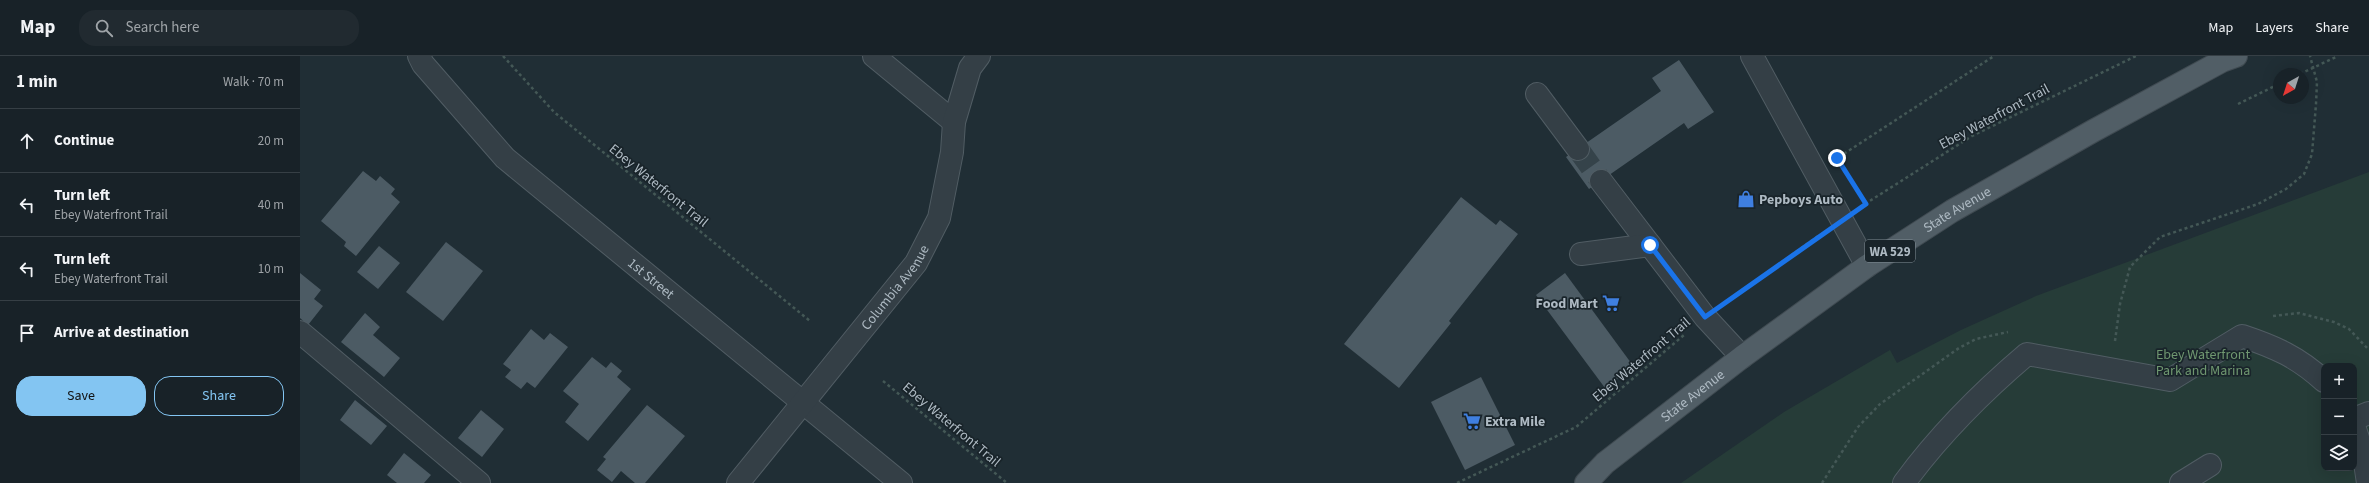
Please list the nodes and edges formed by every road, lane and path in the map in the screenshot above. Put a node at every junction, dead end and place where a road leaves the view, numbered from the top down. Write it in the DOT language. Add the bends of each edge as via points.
graph roads {
  1 [pos="419,56"];
  2 [pos="503,56"];
  3 [pos="874,56"];
  4 [pos="979,56"];
  5 [pos="1752,56"];
  6 [pos="1994,56"];
  7 [pos="2136,56"];
  8 [pos="2310,56"];
  9 [pos="2338,56"];
  10 [pos="2229,58"];
  11 [pos="2309,70"];
  12 [pos="2273,87"];
  13 [pos="1537,94"];
  14 [pos="2238,104"];
  15 [pos="954,122"];
  16 [pos="1578,149"];
  17 [pos="1841,165"];
  18 [pos="1601,181"];
  19 [pos="1862,197"];
  20 [pos="1866,204"];
  21 [pos="1841,219"];
  22 [pos="1650,245"];
  23 [pos="1581,254"];
  24 [pos="1867,266"];
  25 [pos="1705,317"];
  26 [pos="810,321"];
  27 [pos="300,332"];
  28 [pos="2115,343"];
  29 [pos="1742,357"];
  30 [pos="2321,377"];
  31 [pos="884,381"];
  32 [pos="803,403"];
  33 [pos="2369,413"];
  34 [pos="2357,418"];
  35 [pos="2357,435"];
  36 [pos="2210,465"];
  37 [pos="2368,474"];
  38 [pos="479,483"];
  39 [pos="738,483"];
  40 [pos="901,483"];
  41 [pos="1007,483"];
  42 [pos="1458,483"];
  43 [pos="1586,483"];
  44 [pos="1904,483"];
  45 [pos="2181,483"];
  1 -- 32 [label="street, 1st Street" via="423,64 505,158"];
  2 -- 26 [label="path, Ebey Waterfront Trail" via="554,112"];
  3 -- 15 [label="street"];
  4 -- 15 [label="street, Columbia Avenue" via="970,68"];
  5 -- 21 [label="street"];
  6 -- 17 [label="path" via="1837,158"];
  7 -- 20 [label="path, Ebey Waterfront Trail" via="1972,136"];
  8 -- 28 [label="path" via="2317,82 2316,104 2312,154 2304,174 2286,189 2258,204 2160,237 2130,267 2120,304"];
  9 -- 11 [label="path, bridge"];
  10 -- 24 [label="main road, State Avenue / WA 529" via="1952,211"];
  12 -- 14 [label="path"];
  13 -- 16 [label="street"];
  15 -- 32 [label="street, Columbia Avenue" via="952,152 939,218 916,263"];
  18 -- 22 [label="street"];
  19 -- 20 [label="path"];
  20 -- 21 [label="path, Ebey Waterfront Trail"];
  21 -- 24 [label="street"];
  21 -- 25 [label="path, Ebey Waterfront Trail"];
  22 -- 23 [label="street"];
  22 -- 25 [label="street"];
  24 -- 29 [label="main road, State Avenue / WA 529"];
  25 -- 29 [label="street"];
  25 -- 42 [label="path, Ebey Waterfront Trail" via="1576,427"];
  27 -- 38 [label="street"];
  29 -- 43 [label="main road, State Avenue / WA 529" via="1605,463"];
  30 -- 44 [label="street" via="2306,364 2276,348 2242,336 2170,380 2027,354 1949,426"];
  31 -- 41 [label="path, Ebey Waterfront Trail"];
  32 -- 39 [label="street, Columbia Avenue"];
  32 -- 40 [label="street, 1st Street"];
  33 -- 34 [label="street"];
  35 -- 37 [label="street"];
  36 -- 45 [label="street"];
}
